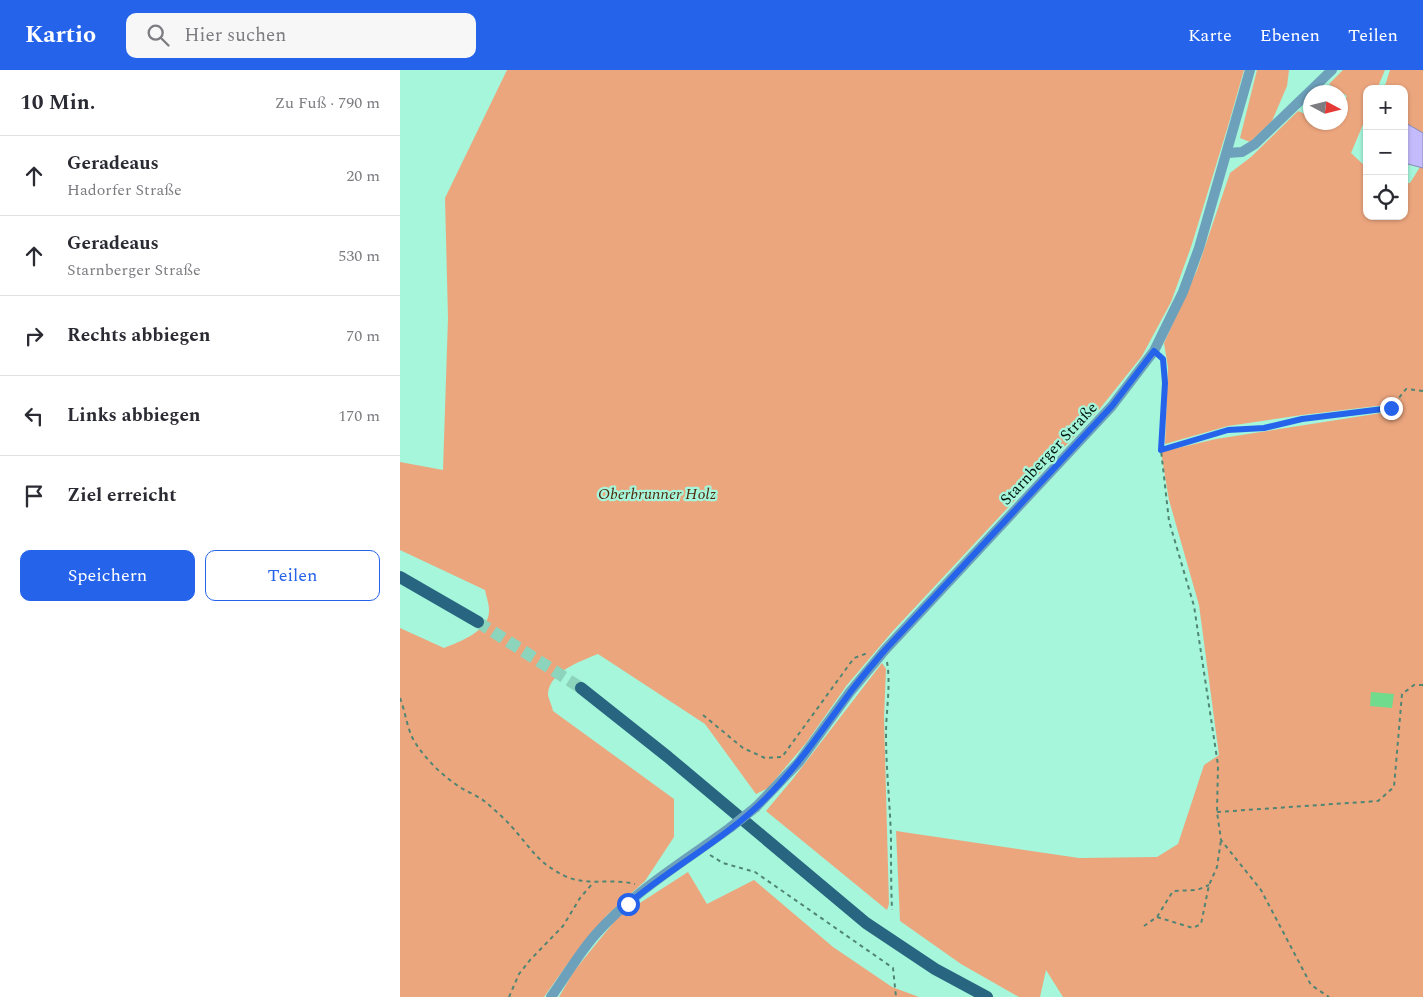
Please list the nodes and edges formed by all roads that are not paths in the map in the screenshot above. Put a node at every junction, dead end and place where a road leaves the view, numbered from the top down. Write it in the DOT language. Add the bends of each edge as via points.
graph roads {
  1 [pos="1250,70"];
  2 [pos="1332,70"];
  3 [pos="1227,153"];
  4 [pos="400,576"];
  5 [pos="478,622"];
  6 [pos="581,688"];
  7 [pos="552,997"];
  8 [pos="987,997"];
  1 -- 3 [label="street, Starnberger Straße"];
  2 -- 3 [label="street" via="1255,144 1242,152"];
  3 -- 7 [label="street, Starnberger Straße, bridge" via="1183,292 1154,351 1112,406 875,661 799,762 756,807 619,912 596,935"];
  4 -- 5 [label="main road"];
  6 -- 8 [label="main road" via="668,756 866,923 935,969"];
}
